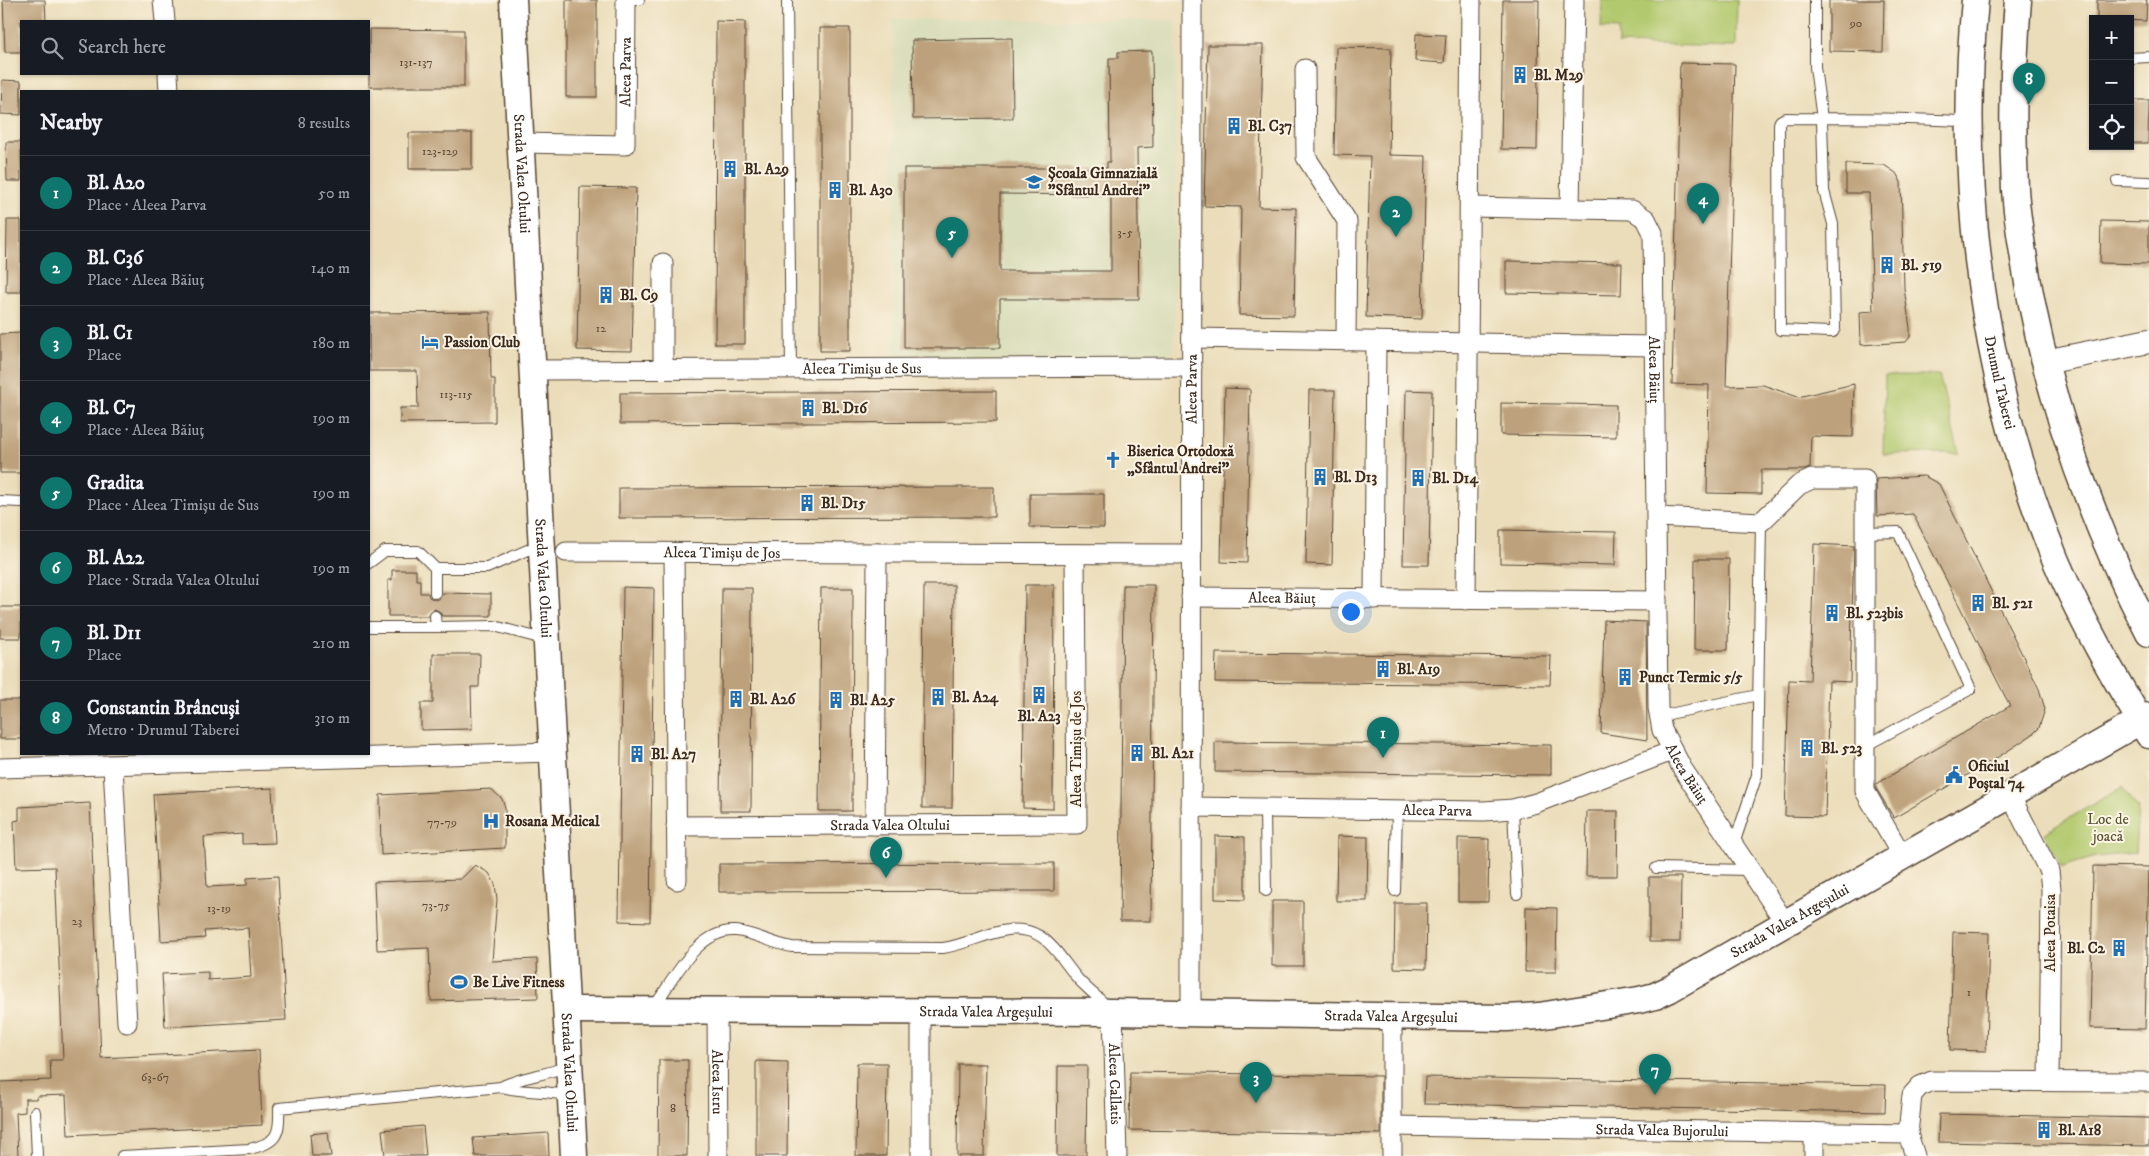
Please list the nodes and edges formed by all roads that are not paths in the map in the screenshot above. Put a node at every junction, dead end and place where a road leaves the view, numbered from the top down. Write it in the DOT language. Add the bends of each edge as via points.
graph roads {
  1 [pos="163,0"];
  2 [pos="513,0"];
  3 [pos="626,0"];
  4 [pos="639,0"];
  5 [pos="787,0"];
  6 [pos="1192,0"];
  7 [pos="1471,0"];
  8 [pos="1574,0"];
  9 [pos="1815,0"];
  10 [pos="1975,0"];
  11 [pos="2018,0"];
  12 [pos="165,20"];
  13 [pos="2134,58"];
  14 [pos="2149,58"];
  15 [pos="1305,69"];
  16 [pos="168,75"];
  17 [pos="169,90"];
  18 [pos="1822,119"];
  19 [pos="1969,122"];
  20 [pos="520,143"];
  21 [pos="2117,181"];
  22 [pos="2149,182"];
  23 [pos="1470,207"];
  24 [pos="1570,208"];
  25 [pos="663,263"];
  26 [pos="1192,338"];
  27 [pos="1346,341"];
  28 [pos="1376,341"];
  29 [pos="2149,341"];
  30 [pos="1469,343"];
  31 [pos="1654,346"];
  32 [pos="2045,362"];
  33 [pos="1192,367"];
  34 [pos="791,369"];
  35 [pos="532,370"];
  36 [pos="664,370"];
  37 [pos="0,501"];
  38 [pos="20,502"];
  39 [pos="1657,517"];
  40 [pos="1761,522"];
  41 [pos="1864,533"];
  42 [pos="542,543"];
  43 [pos="566,552"];
  44 [pos="674,552"];
  45 [pos="877,553"];
  46 [pos="1075,554"];
  47 [pos="1191,554"];
  48 [pos="370,562"];
  49 [pos="435,568"];
  50 [pos="435,593"];
  51 [pos="1191,598"];
  52 [pos="1374,599"];
  53 [pos="1466,600"];
  54 [pos="1657,601"];
  55 [pos="435,616"];
  56 [pos="370,627"];
  57 [pos="436,627"];
  58 [pos="2149,633"];
  59 [pos="547,640"];
  60 [pos="1758,695"];
  61 [pos="1660,716"];
  62 [pos="2146,724"];
  63 [pos="1865,746"];
  64 [pos="1672,751"];
  65 [pos="552,752"];
  66 [pos="205,759"];
  67 [pos="113,766"];
  68 [pos="0,768"];
  69 [pos="2010,795"];
  70 [pos="1191,807"];
  71 [pos="1265,808"];
  72 [pos="1397,809"];
  73 [pos="1513,809"];
  74 [pos="1077,824"];
  75 [pos="676,826"];
  76 [pos="875,826"];
  77 [pos="1733,847"];
  78 [pos="1902,856"];
  79 [pos="1656,868"];
  80 [pos="1750,870"];
  81 [pos="677,880"];
  82 [pos="1266,891"];
  83 [pos="1395,891"];
  84 [pos="1517,894"];
  85 [pos="1786,924"];
  86 [pos="567,1010"];
  87 [pos="652,1010"];
  88 [pos="717,1010"];
  89 [pos="921,1011"];
  90 [pos="1113,1012"];
  91 [pos="1191,1014"];
  92 [pos="1392,1017"];
  93 [pos="127,1023"];
  94 [pos="570,1065"];
  95 [pos="2049,1081"];
  96 [pos="2149,1082"];
  97 [pos="502,1087"];
  98 [pos="571,1097"];
  99 [pos="35,1112"];
  100 [pos="1393,1126"];
  101 [pos="1814,1132"];
  102 [pos="1908,1134"];
  103 [pos="37,1156"];
  104 [pos="122,1156"];
  105 [pos="574,1156"];
  106 [pos="718,1156"];
  107 [pos="921,1156"];
  108 [pos="1117,1156"];
  109 [pos="1392,1156"];
  110 [pos="1814,1156"];
  111 [pos="1915,1156"];
  1 -- 12 [label="street"];
  2 -- 20 [label="main road, Strada Valea Oltului"];
  3 -- 4 [label="lane"];
  3 -- 20 [label="street, Aleea Parva" via="625,145"];
  5 -- 34 [label="lane"];
  6 -- 26 [label="street, Aleea Parva"];
  7 -- 23 [label="street"];
  8 -- 24 [label="street"];
  9 -- 18 [label="lane" via="1815,67"];
  10 -- 19 [label="main road, Drumul Taberei"];
  11 -- 32 [label="main road" via="2014,74 2015,190 2023,252"];
  13 -- 14 [label="lane"];
  15 -- 27 [label="street" via="1306,157 1347,221"];
  16 -- 17 [label="street"];
  18 -- 18 [label="lane" via="1785,118 1779,124 1778,326 1783,332 1833,332 1835,328 1833,224 1824,191"];
  18 -- 19 [label="lane"];
  19 -- 62 [label="main road, Drumul Taberei" via="1971,196 1978,267 1996,368 2024,471 2057,562 2110,670"];
  20 -- 35 [label="main road, Strada Valea Oltului"];
  21 -- 22 [label="lane"];
  23 -- 24 [label="street, Aleea Băiuț"];
  23 -- 30 [label="street"];
  24 -- 31 [label="street, Aleea Băiuț" via="1632,210 1646,220 1653,233"];
  25 -- 36 [label="street"];
  26 -- 27 [label="street"];
  26 -- 33 [label="street, Aleea Parva"];
  27 -- 28 [label="street"];
  28 -- 30 [label="street"];
  28 -- 52 [label="street"];
  29 -- 32 [label="street"];
  30 -- 31 [label="street"];
  30 -- 53 [label="street"];
  31 -- 39 [label="street, Aleea Băiuț"];
  32 -- 58 [label="main road" via="2088,500 2124,585"];
  33 -- 34 [label="street, Aleea Timișu de Sus"];
  33 -- 47 [label="street, Aleea Parva"];
  34 -- 36 [label="street, Aleea Timișu de Sus"];
  35 -- 36 [label="street, Aleea Timișu de Sus"];
  35 -- 42 [label="main road, Strada Valea Oltului"];
  37 -- 38 [label="lane"];
  39 -- 40 [label="street"];
  39 -- 54 [label="street, Aleea Băiuț"];
  40 -- 41 [label="street" via="1799,485 1812,479 1865,480"];
  40 -- 60 [label="lane"];
  41 -- 63 [label="street"];
  41 -- 63 [label="lane" via="1898,532 1970,689"];
  42 -- 49 [label="lane" via="487,568"];
  42 -- 59 [label="main road, Strada Valea Oltului"];
  43 -- 44 [label="street, Aleea Timișu de Jos"];
  44 -- 45 [label="street, Aleea Timișu de Jos"];
  44 -- 75 [label="street"];
  45 -- 46 [label="street, Aleea Timișu de Jos"];
  45 -- 76 [label="street"];
  46 -- 47 [label="street, Aleea Timișu de Jos"];
  46 -- 74 [label="street, Aleea Timișu de Jos"];
  47 -- 51 [label="street, Aleea Parva"];
  48 -- 49 [label="lane" via="385,551 418,551"];
  49 -- 50 [label="lane"];
  51 -- 52 [label="street, Aleea Băiuț"];
  51 -- 70 [label="street, Aleea Parva"];
  52 -- 53 [label="street, Aleea Băiuț"];
  53 -- 54 [label="street, Aleea Băiuț"];
  54 -- 61 [label="street, Aleea Băiuț"];
  55 -- 57 [label="lane"];
  56 -- 57 [label="lane"];
  57 -- 59 [label="lane" via="494,626"];
  59 -- 65 [label="main road, Strada Valea Oltului"];
  60 -- 61 [label="lane"];
  60 -- 77 [label="lane" via="1756,775"];
  61 -- 64 [label="street, Aleea Băiuț" via="1662,730"];
  62 -- 69 [label="main road, Strada Valea Argeșului"];
  63 -- 78 [label="street" via="1865,791"];
  64 -- 73 [label="street, Aleea Parva"];
  64 -- 77 [label="street, Aleea Băiuț"];
  65 -- 66 [label="street"];
  65 -- 86 [label="main road, Strada Valea Oltului"];
  66 -- 67 [label="street"];
  67 -- 68 [label="street"];
  67 -- 93 [label="street"];
  69 -- 78 [label="main road, Strada Valea Argeșului"];
  69 -- 95 [label="street, Aleea Potaisa" via="2048,871 2051,889"];
  70 -- 71 [label="street, Aleea Parva"];
  70 -- 91 [label="street, Aleea Parva"];
  71 -- 72 [label="street, Aleea Parva"];
  71 -- 82 [label="lane"];
  72 -- 73 [label="street, Aleea Parva"];
  72 -- 83 [label="lane"];
  73 -- 84 [label="lane"];
  74 -- 76 [label="street, Strada Valea Oltului"];
  75 -- 76 [label="street, Strada Valea Oltului"];
  75 -- 81 [label="street"];
  77 -- 80 [label="street, Aleea Băiuț"];
  78 -- 85 [label="main road, Strada Valea Argeșului"];
  79 -- 80 [label="lane"];
  80 -- 85 [label="street, Aleea Băiuț"];
  85 -- 92 [label="main road, Strada Valea Argeșului" via="1670,989 1639,1000 1523,1018"];
  86 -- 87 [label="main road, Strada Valea Argeșului"];
  86 -- 94 [label="main road, Strada Valea Oltului"];
  87 -- 88 [label="main road, Strada Valea Argeșului"];
  87 -- 90 [label="lane" via="700,944 723,932 746,933 792,947 925,948 956,946 1005,930 1022,930 1048,940 1078,979"];
  88 -- 89 [label="main road, Strada Valea Argeșului"];
  88 -- 106 [label="street, Aleea Istru"];
  89 -- 90 [label="main road, Strada Valea Argeșului"];
  89 -- 107 [label="street"];
  90 -- 91 [label="main road, Strada Valea Argeșului"];
  90 -- 108 [label="street, Aleea Callatis"];
  91 -- 92 [label="main road, Strada Valea Argeșului"];
  92 -- 100 [label="street"];
  94 -- 97 [label="lane" via="513,1080"];
  94 -- 98 [label="main road, Strada Valea Oltului"];
  95 -- 96 [label="street"];
  95 -- 102 [label="street" via="1932,1081 1920,1086 1912,1095"];
  97 -- 98 [label="lane"];
  97 -- 104 [label="lane" via="279,1108 280,1126 276,1136 261,1146"];
  98 -- 105 [label="main road, Strada Valea Oltului"];
  99 -- 103 [label="lane"];
  100 -- 101 [label="street, Strada Valea Bujorului"];
  100 -- 109 [label="street"];
  101 -- 102 [label="street, Strada Valea Bujorului"];
  101 -- 110 [label="street"];
  102 -- 111 [label="street"];
}
